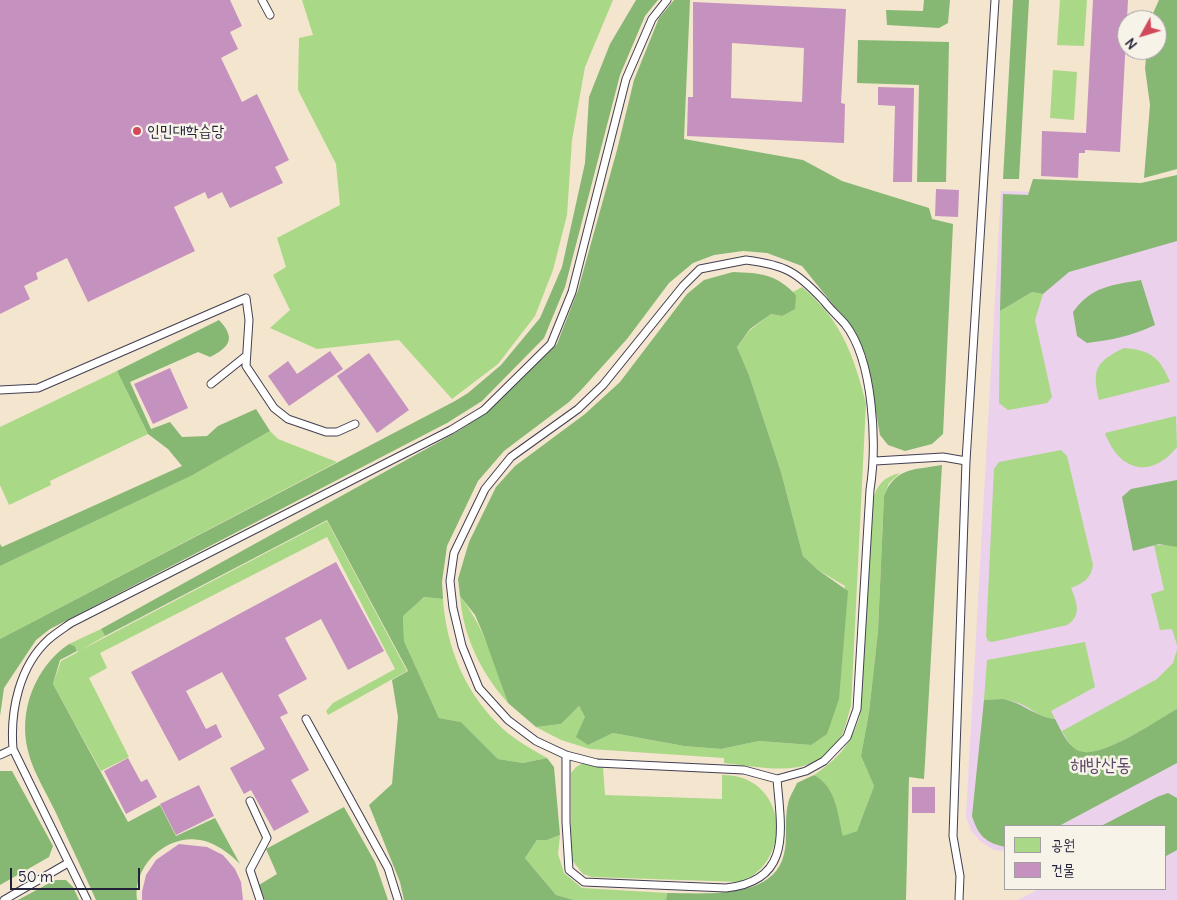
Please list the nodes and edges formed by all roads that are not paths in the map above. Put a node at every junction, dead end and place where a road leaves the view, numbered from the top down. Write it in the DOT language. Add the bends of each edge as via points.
graph roads {
  1 [pos="262,0"];
  2 [pos="667,0"];
  3 [pos="995,0"];
  4 [pos="270,15"];
  5 [pos="246,356"];
  6 [pos="211,384"];
  7 [pos="0,390"];
  8 [pos="355,424"];
  9 [pos="875,461"];
  10 [pos="966,461"];
  11 [pos="306,719"];
  12 [pos="13,750"];
  13 [pos="0,755"];
  14 [pos="566,755"];
  15 [pos="777,779"];
  16 [pos="250,801"];
  17 [pos="68,863"];
  18 [pos="4,900"];
  19 [pos="87,900"];
  20 [pos="260,900"];
  21 [pos="398,900"];
  22 [pos="959,900"];
  1 -- 4 [label="lane"];
  2 -- 12 [label="lane" via="652,19 626,79 572,292 550,344 484,410 459,425 71,623 49,639 26,672 15,703 11,726"];
  3 -- 10 [label="lane"];
  5 -- 6 [label="lane"];
  5 -- 7 [label="lane" via="249,320 246,298 38,388"];
  5 -- 8 [label="lane" via="246,366 264,394 288,419 326,432 337,432"];
  9 -- 10 [label="lane" via="943,457"];
  9 -- 14 [label="lane" via="871,405 862,357 846,325 802,278 772,263 746,260 700,269 603,385 511,457 485,489 454,553 450,582 453,608 462,646 478,688 508,720 536,741"];
  9 -- 15 [label="lane" via="870,490 856,709 847,737 824,761 806,771"];
  10 -- 22 [label="lane" via="953,836 960,876"];
  11 -- 21 [label="lane" via="388,868"];
  12 -- 13 [label="lane"];
  12 -- 17 [label="lane"];
  14 -- 15 [label="lane" via="597,763 744,770"];
  14 -- 15 [label="lane" via="569,870 584,882 726,888 742,887 757,880 779,854 781,830"];
  16 -- 20 [label="lane" via="267,838 250,870"];
  17 -- 18 [label="lane"];
  17 -- 19 [label="lane"];
}
